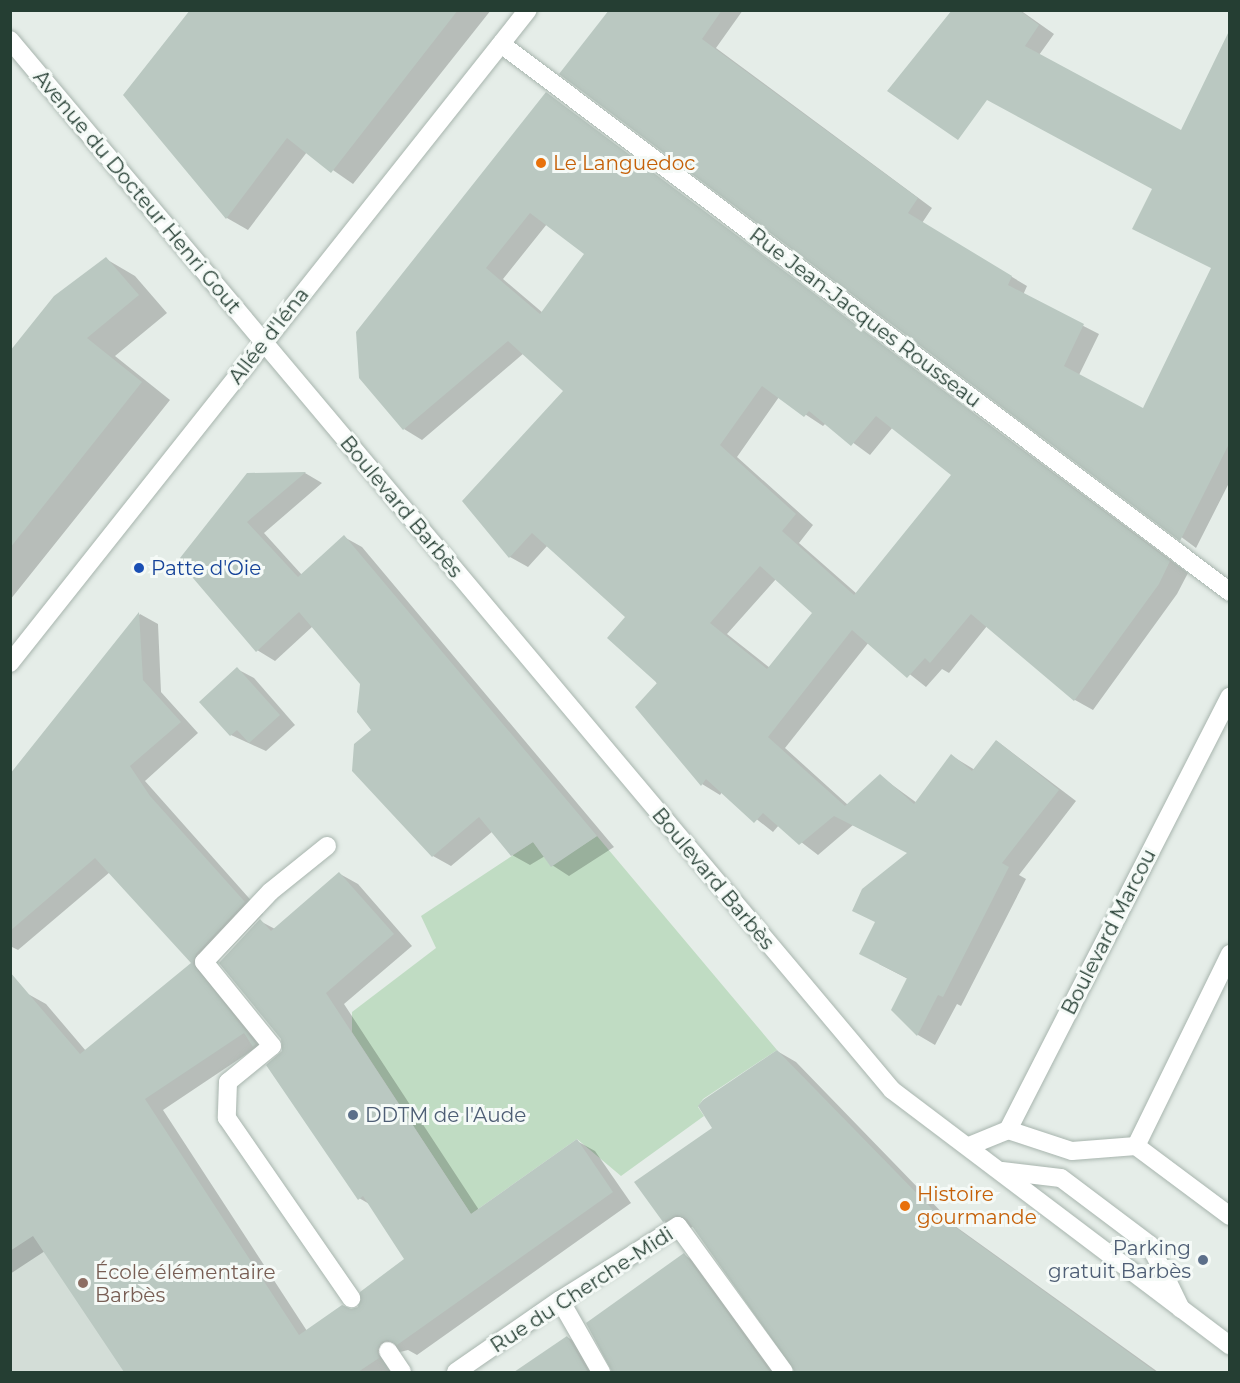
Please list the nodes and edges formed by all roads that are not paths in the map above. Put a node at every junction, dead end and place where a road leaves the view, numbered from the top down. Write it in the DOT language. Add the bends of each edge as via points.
graph roads {
  1 [pos="528,10"];
  2 [pos="10,40"];
  3 [pos="501,44"];
  4 [pos="263,344"];
  5 [pos="1230,592"];
  6 [pos="10,663"];
  7 [pos="1230,696"];
  8 [pos="327,846"];
  9 [pos="1230,954"];
  10 [pos="1008,1130"];
  11 [pos="969,1146"];
  12 [pos="1136,1146"];
  13 [pos="1002,1171"];
  14 [pos="1230,1216"];
  15 [pos="351,1298"];
  16 [pos="560,1300"];
  17 [pos="1181,1309"];
  18 [pos="1230,1346"];
  19 [pos="388,1352"];
  20 [pos="402,1372"];
  21 [pos="456,1372"];
  22 [pos="602,1372"];
  23 [pos="784,1372"];
  1 -- 3 [label="street, Allée d'Iéna"];
  2 -- 4 [label="street, Avenue du Docteur Henri Gout"];
  3 -- 4 [label="street, Allée d'Iéna"];
  3 -- 5 [label="street, Rue Jean-Jacques Rousseau"];
  4 -- 6 [label="street, Allée d'Iéna"];
  4 -- 11 [label="street, Boulevard Barbès" via="891,1090"];
  7 -- 10 [label="street, Boulevard Marcou"];
  8 -- 15 [label="street" via="270,892 204,962 272,1046 228,1082 227,1118"];
  9 -- 12 [label="street"];
  10 -- 11 [label="street"];
  10 -- 12 [label="street" via="1072,1151"];
  11 -- 13 [label="street, Boulevard Barbès"];
  12 -- 14 [label="street"];
  13 -- 17 [label="street, Boulevard Barbès"];
  13 -- 17 [label="street" via="1061,1178 1150,1245"];
  16 -- 21 [label="street, Rue du Cherche-Midi"];
  16 -- 22 [label="street"];
  16 -- 23 [label="street, Rue du Cherche-Midi" via="678,1226"];
  17 -- 18 [label="street, Boulevard Barbès"];
  19 -- 20 [label="street"];
}
